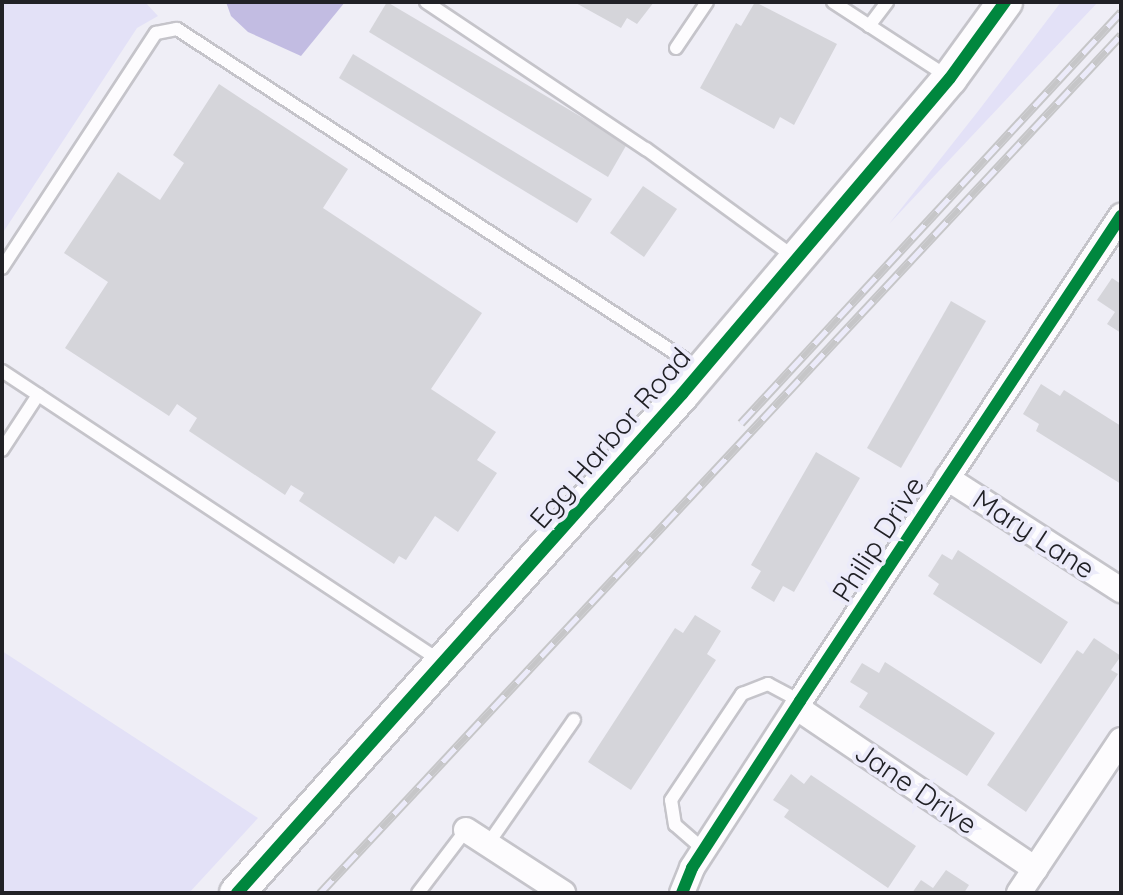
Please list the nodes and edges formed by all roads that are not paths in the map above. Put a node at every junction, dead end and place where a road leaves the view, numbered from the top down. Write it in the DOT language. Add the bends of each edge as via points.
graph roads {
  1 [pos="426,2"];
  2 [pos="707,2"];
  3 [pos="833,2"];
  4 [pos="887,2"];
  5 [pos="1005,2"];
  6 [pos="869,26"];
  7 [pos="676,48"];
  8 [pos="950,78"];
  9 [pos="1119,223"];
  10 [pos="796,259"];
  11 [pos="2,268"];
  12 [pos="2,371"];
  13 [pos="701,371"];
  14 [pos="38,395"];
  15 [pos="2,450"];
  16 [pos="947,478"];
  17 [pos="1121,590"];
  18 [pos="445,664"];
  19 [pos="798,704"];
  20 [pos="574,720"];
  21 [pos="1121,740"];
  22 [pos="466,830"];
  23 [pos="488,844"];
  24 [pos="704,850"];
  25 [pos="1035,869"];
  26 [pos="237,893"];
  27 [pos="418,893"];
  28 [pos="563,893"];
  29 [pos="682,893"];
  30 [pos="1019,893"];
  1 -- 10 [label="lane" via="646,149"];
  2 -- 7 [label="lane"];
  3 -- 6 [label="lane"];
  4 -- 6 [label="lane"];
  5 -- 8 [label="street, Egg Harbor Road"];
  6 -- 8 [label="lane"];
  8 -- 10 [label="street, Egg Harbor Road"];
  9 -- 16 [label="street, Philip Drive"];
  10 -- 13 [label="street, Egg Harbor Road"];
  11 -- 13 [label="lane" via="156,33 177,29"];
  12 -- 14 [label="lane"];
  13 -- 18 [label="street, Egg Harbor Road"];
  14 -- 15 [label="lane"];
  14 -- 18 [label="lane"];
  16 -- 17 [label="street, Mary Lane"];
  16 -- 19 [label="street, Philip Drive"];
  18 -- 26 [label="street, Egg Harbor Road"];
  19 -- 24 [label="street, Philip Drive"];
  19 -- 24 [label="lane" via="768,684 742,694 671,800 675,825"];
  19 -- 25 [label="street, Jane Drive"];
  20 -- 23 [label="lane"];
  21 -- 25 [label="street"];
  22 -- 23 [label="street"];
  22 -- 27 [label="lane"];
  23 -- 28 [label="street"];
  24 -- 29 [label="street, Philip Drive"];
  25 -- 30 [label="street"];
}
